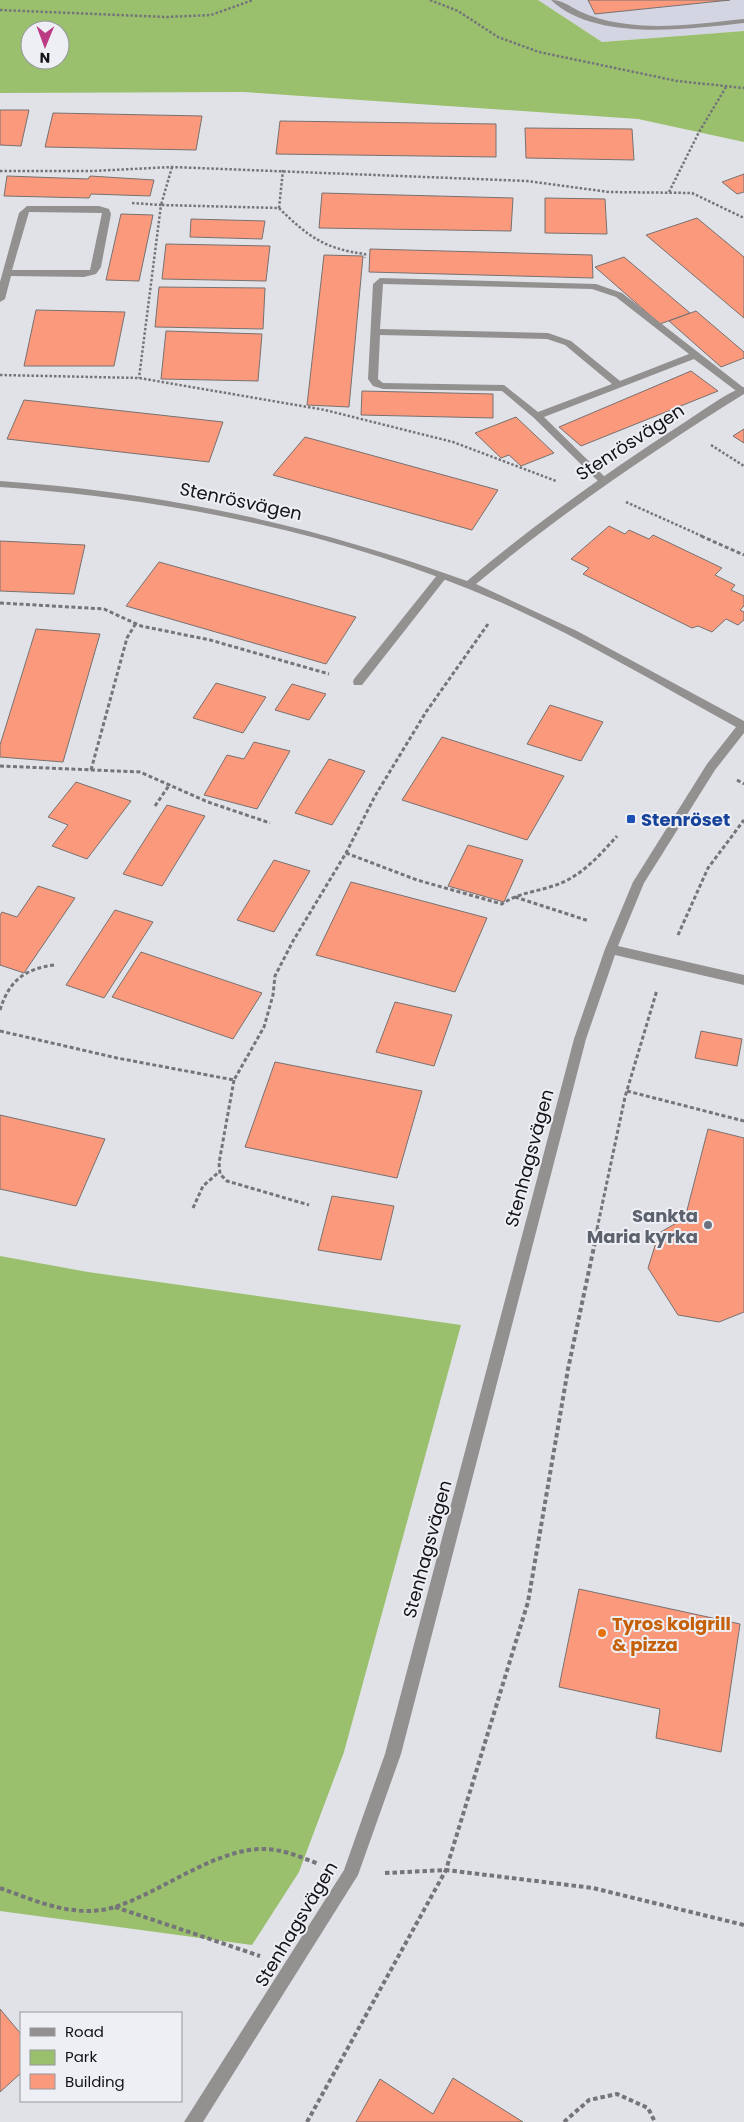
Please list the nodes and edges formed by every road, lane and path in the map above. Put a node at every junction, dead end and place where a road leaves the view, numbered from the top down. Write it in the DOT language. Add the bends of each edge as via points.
graph roads {
  1 [pos="253,0"];
  2 [pos="430,0"];
  3 [pos="555,0"];
  4 [pos="0,10"];
  5 [pos="744,21"];
  6 [pos="726,87"];
  7 [pos="744,88"];
  8 [pos="172,167"];
  9 [pos="283,170"];
  10 [pos="0,171"];
  11 [pos="669,192"];
  12 [pos="161,205"];
  13 [pos="279,208"];
  14 [pos="744,218"];
  15 [pos="7,272"];
  16 [pos="387,279"];
  17 [pos="0,299"];
  18 [pos="375,332"];
  19 [pos="695,355"];
  20 [pos="0,375"];
  21 [pos="139,378"];
  22 [pos="618,384"];
  23 [pos="743,390"];
  24 [pos="537,416"];
  25 [pos="603,480"];
  26 [pos="0,484"];
  27 [pos="586,492"];
  28 [pos="625,502"];
  29 [pos="744,555"];
  30 [pos="442,576"];
  31 [pos="468,585"];
  32 [pos="0,603"];
  33 [pos="492,619"];
  34 [pos="136,623"];
  35 [pos="358,682"];
  36 [pos="744,726"];
  37 [pos="0,766"];
  38 [pos="91,770"];
  39 [pos="170,784"];
  40 [pos="155,806"];
  41 [pos="744,820"];
  42 [pos="270,823"];
  43 [pos="618,836"];
  44 [pos="346,853"];
  45 [pos="514,896"];
  46 [pos="618,931"];
  47 [pos="611,949"];
  48 [pos="665,962"];
  49 [pos="54,965"];
  50 [pos="744,980"];
  51 [pos="0,1010"];
  52 [pos="0,1031"];
  53 [pos="234,1080"];
  54 [pos="626,1091"];
  55 [pos="744,1121"];
  56 [pos="219,1172"];
  57 [pos="309,1205"];
  58 [pos="193,1208"];
  59 [pos="446,1870"];
  60 [pos="350,1875"];
  61 [pos="0,1888"];
  62 [pos="114,1907"];
  63 [pos="744,1924"];
  64 [pos="292,1967"];
  65 [pos="193,2122"];
  66 [pos="307,2122"];
  67 [pos="564,2122"];
  68 [pos="655,2122"];
  1 -- 4 [label="path" via="211,15 168,17"];
  2 -- 6 [label="path" via="458,11 498,36 539,52 677,81"];
  3 -- 5 [label="street" via="596,22 623,28 670,28"];
  6 -- 7 [label="path"];
  6 -- 11 [label="path"];
  8 -- 9 [label="path"];
  8 -- 10 [label="path"];
  8 -- 12 [label="path"];
  9 -- 11 [label="path" via="527,181 609,192"];
  9 -- 13 [label="path"];
  11 -- 14 [label="path" via="692,193"];
  12 -- 13 [label="path"];
  12 -- 21 [label="path"];
  13 -- 16 [label="path" via="308,237 342,252 365,254 366,275"];
  15 -- 15 [label="street" via="23,213 27,209 89,208 106,211 93,272"];
  15 -- 17 [label="street"];
  16 -- 18 [label="street" via="378,284"];
  16 -- 19 [label="street" via="607,289"];
  18 -- 22 [label="street" via="548,336 568,343"];
  18 -- 24 [label="street" via="372,379 376,384 504,388"];
  19 -- 22 [label="street"];
  19 -- 23 [label="street"];
  20 -- 21 [label="path"];
  21 -- 27 [label="path" via="325,410 453,442"];
  22 -- 24 [label="street"];
  23 -- 25 [label="street, Stenrösvägen"];
  24 -- 25 [label="street"];
  25 -- 27 [label="street, Stenrösvägen"];
  26 -- 30 [label="street, Stenrösvägen" via="199,508 282,526 368,550"];
  27 -- 31 [label="street, Stenrösvägen"];
  28 -- 29 [label="path"];
  30 -- 31 [label="street, Stenrösvägen"];
  30 -- 35 [label="street"];
  31 -- 36 [label="street, Stenrösvägen" via="572,632"];
  32 -- 34 [label="path" via="104,609"];
  33 -- 44 [label="path" via="426,712 375,796"];
  34 -- 35 [label="path" via="210,640"];
  34 -- 38 [label="path" via="127,638"];
  36 -- 46 [label="street, Stenhagsvägen" via="711,767 644,874"];
  37 -- 38 [label="path"];
  38 -- 39 [label="path" via="140,772"];
  39 -- 40 [label="path"];
  39 -- 42 [label="path" via="208,802"];
  41 -- 48 [label="path" via="708,868"];
  43 -- 45 [label="path" via="592,864 570,877 554,886"];
  44 -- 45 [label="path" via="477,899 502,904"];
  44 -- 53 [label="path" via="275,976 264,1027 248,1050"];
  45 -- 46 [label="path"];
  46 -- 47 [label="street, Stenhagsvägen"];
  47 -- 48 [label="street"];
  47 -- 60 [label="street, Stenhagsvägen" via="580,1039 393,1754"];
  48 -- 50 [label="street"];
  48 -- 54 [label="path"];
  49 -- 51 [label="path" via="34,968 19,977"];
  52 -- 53 [label="path"];
  53 -- 56 [label="path"];
  54 -- 55 [label="path"];
  54 -- 59 [label="path" via="568,1369 528,1602"];
  56 -- 57 [label="path" via="227,1181"];
  56 -- 58 [label="path" via="203,1186"];
  59 -- 60 [label="path"];
  59 -- 63 [label="path" via="593,1888"];
  59 -- 66 [label="path"];
  60 -- 62 [label="path" via="286,1852 260,1848 229,1855"];
  60 -- 64 [label="street, Stenhagsvägen"];
  61 -- 62 [label="path" via="57,1909"];
  62 -- 64 [label="path"];
  64 -- 65 [label="street, Stenhagsvägen"];
  67 -- 68 [label="path" via="589,2100 617,2094 648,2108"];
}
